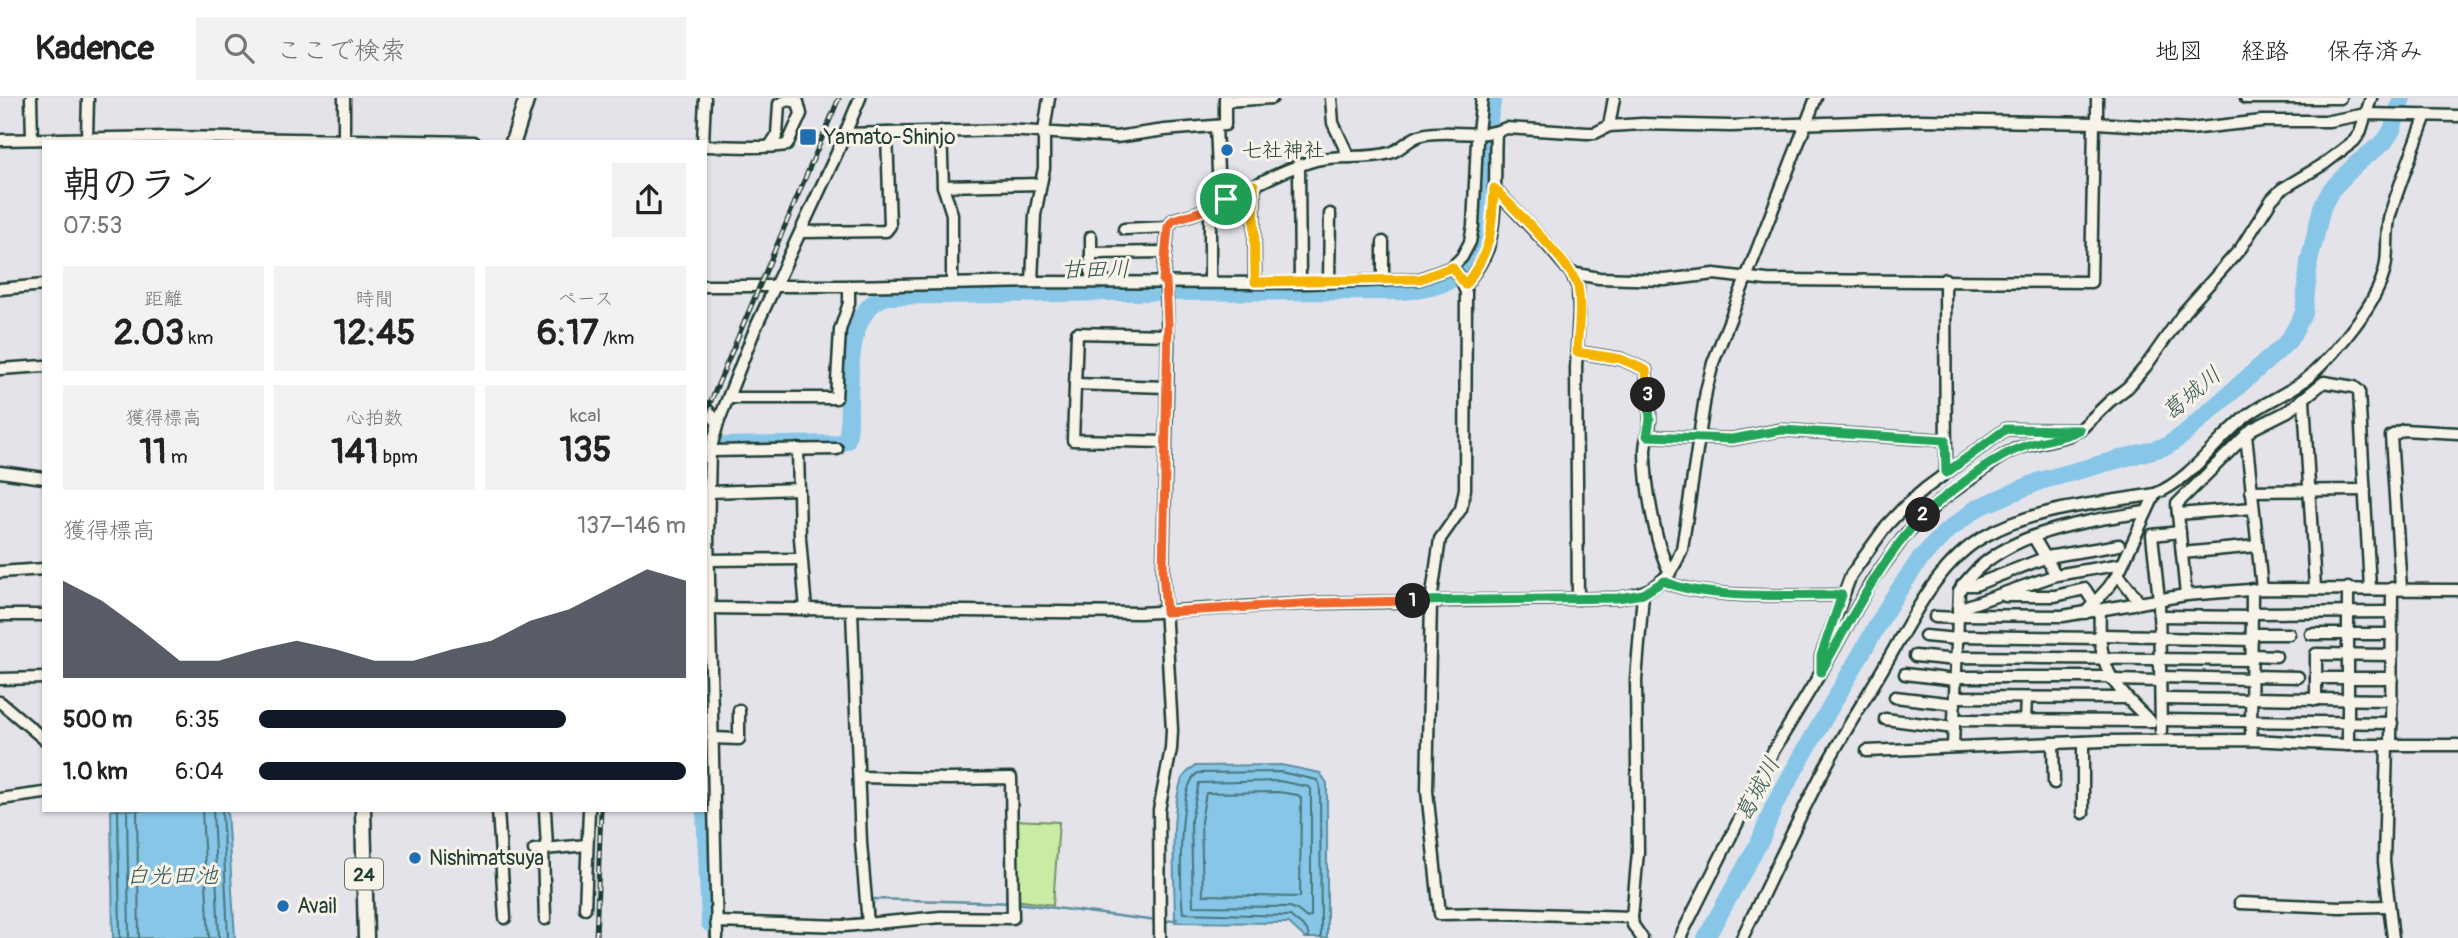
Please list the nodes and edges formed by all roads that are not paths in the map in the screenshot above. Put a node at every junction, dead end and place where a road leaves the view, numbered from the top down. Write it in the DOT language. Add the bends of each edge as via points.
graph roads {
  1 [pos="30,98"];
  2 [pos="88,98"];
  3 [pos="344,98"];
  4 [pos="527,98"];
  5 [pos="705,98"];
  6 [pos="860,98"];
  7 [pos="1049,98"];
  8 [pos="1272,98"];
  9 [pos="1331,98"];
  10 [pos="1482,98"];
  11 [pos="1614,98"];
  12 [pos="1816,98"];
  13 [pos="2097,98"];
  14 [pos="2246,98"];
  15 [pos="2340,98"];
  16 [pos="2371,98"];
  17 [pos="1225,99"];
  18 [pos="2301,99"];
  19 [pos="804,102"];
  20 [pos="2369,114"];
  21 [pos="2423,115"];
  22 [pos="2458,116"];
  23 [pos="2095,123"];
  24 [pos="1806,124"];
  25 [pos="1216,126"];
  26 [pos="1609,126"];
  27 [pos="941,131"];
  28 [pos="1044,131"];
  29 [pos="887,133"];
  30 [pos="1487,133"];
  31 [pos="845,134"];
  32 [pos="88,138"];
  33 [pos="32,139"];
  34 [pos="0,140"];
  35 [pos="51,140"];
  36 [pos="259,140"];
  37 [pos="344,140"];
  38 [pos="514,140"];
  39 [pos="704,140"];
  40 [pos="707,144"];
  41 [pos="770,146"];
  42 [pos="1349,157"];
  43 [pos="1299,166"];
  44 [pos="1040,184"];
  45 [pos="1254,185"];
  46 [pos="943,186"];
  47 [pos="1494,188"];
  48 [pos="1226,199"];
  49 [pos="1210,208"];
  50 [pos="1330,214"];
  51 [pos="1168,227"];
  52 [pos="1124,229"];
  53 [pos="801,232"];
  54 [pos="1091,237"];
  55 [pos="1383,242"];
  56 [pos="1166,252"];
  57 [pos="1091,253"];
  58 [pos="1453,269"];
  59 [pos="1571,273"];
  60 [pos="1744,278"];
  61 [pos="1945,279"];
  62 [pos="1091,281"];
  63 [pos="1382,281"];
  64 [pos="1032,282"];
  65 [pos="1165,282"];
  66 [pos="1210,282"];
  67 [pos="1255,282"];
  68 [pos="1329,282"];
  69 [pos="1464,282"];
  70 [pos="952,283"];
  71 [pos="1300,283"];
  72 [pos="42,285"];
  73 [pos="707,285"];
  74 [pos="776,286"];
  75 [pos="849,286"];
  76 [pos="0,289"];
  77 [pos="1168,335"];
  78 [pos="1577,352"];
  79 [pos="42,366"];
  80 [pos="0,369"];
  81 [pos="1075,384"];
  82 [pos="1166,387"];
  83 [pos="728,398"];
  84 [pos="2304,400"];
  85 [pos="707,409"];
  86 [pos="718,423"];
  87 [pos="2080,430"];
  88 [pos="2458,433"];
  89 [pos="2246,435"];
  90 [pos="1647,436"];
  91 [pos="1699,438"];
  92 [pos="1945,440"];
  93 [pos="1165,443"];
  94 [pos="712,446"];
  95 [pos="798,449"];
  96 [pos="837,449"];
  97 [pos="0,472"];
  98 [pos="1946,473"];
  99 [pos="42,478"];
  100 [pos="799,489"];
  101 [pos="2309,490"];
  102 [pos="2365,490"];
  103 [pos="2251,491"];
  104 [pos="709,492"];
  105 [pos="2155,494"];
  106 [pos="2253,508"];
  107 [pos="2145,512"];
  108 [pos="2178,514"];
  109 [pos="2180,531"];
  110 [pos="2034,538"];
  111 [pos="2119,545"];
  112 [pos="2257,546"];
  113 [pos="2182,553"];
  114 [pos="2047,557"];
  115 [pos="802,559"];
  116 [pos="708,560"];
  117 [pos="42,569"];
  118 [pos="2120,569"];
  119 [pos="0,572"];
  120 [pos="2060,574"];
  121 [pos="1667,577"];
  122 [pos="1962,585"];
  123 [pos="2370,588"];
  124 [pos="2257,589"];
  125 [pos="2315,589"];
  126 [pos="2348,589"];
  127 [pos="2396,589"];
  128 [pos="2458,590"];
  129 [pos="2069,593"];
  130 [pos="1643,594"];
  131 [pos="1842,595"];
  132 [pos="2186,595"];
  133 [pos="1997,596"];
  134 [pos="1578,599"];
  135 [pos="2159,600"];
  136 [pos="1431,601"];
  137 [pos="2140,603"];
  138 [pos="2097,607"];
  139 [pos="708,608"];
  140 [pos="806,610"];
  141 [pos="852,611"];
  142 [pos="1166,612"];
  143 [pos="2348,612"];
  144 [pos="2392,612"];
  145 [pos="1958,614"];
  146 [pos="0,615"];
  147 [pos="42,615"];
  148 [pos="2252,615"];
  149 [pos="2159,616"];
  150 [pos="1935,617"];
  151 [pos="2289,634"];
  152 [pos="2311,634"];
  153 [pos="2348,634"];
  154 [pos="2392,634"];
  155 [pos="1925,636"];
  156 [pos="2099,636"];
  157 [pos="1957,637"];
  158 [pos="2159,637"];
  159 [pos="2252,637"];
  160 [pos="2348,655"];
  161 [pos="2392,655"];
  162 [pos="1915,656"];
  163 [pos="2277,656"];
  164 [pos="2039,657"];
  165 [pos="2102,657"];
  166 [pos="1956,658"];
  167 [pos="2160,658"];
  168 [pos="2252,658"];
  169 [pos="1821,672"];
  170 [pos="1905,674"];
  171 [pos="2039,677"];
  172 [pos="2252,677"];
  173 [pos="2298,677"];
  174 [pos="0,678"];
  175 [pos="42,678"];
  176 [pos="1955,678"];
  177 [pos="2111,678"];
  178 [pos="2316,678"];
  179 [pos="2348,678"];
  180 [pos="2392,678"];
  181 [pos="2160,679"];
  182 [pos="1895,697"];
  183 [pos="2026,698"];
  184 [pos="2125,698"];
  185 [pos="2161,699"];
  186 [pos="2251,699"];
  187 [pos="2316,700"];
  188 [pos="2348,700"];
  189 [pos="2392,700"];
  190 [pos="1955,701"];
  191 [pos="0,702"];
  192 [pos="739,710"];
  193 [pos="1885,719"];
  194 [pos="2025,720"];
  195 [pos="2251,720"];
  196 [pos="2348,723"];
  197 [pos="2392,723"];
  198 [pos="1954,724"];
  199 [pos="2158,724"];
  200 [pos="42,737"];
  201 [pos="712,738"];
  202 [pos="2251,740"];
  203 [pos="2174,741"];
  204 [pos="2083,742"];
  205 [pos="2053,743"];
  206 [pos="2389,745"];
  207 [pos="2458,745"];
  208 [pos="1953,746"];
  209 [pos="2348,746"];
  210 [pos="1867,751"];
  211 [pos="860,777"];
  212 [pos="2054,783"];
  213 [pos="42,793"];
  214 [pos="0,799"];
  215 [pos="363,812"];
  216 [pos="498,812"];
  217 [pos="545,812"];
  218 [pos="589,812"];
  219 [pos="2083,813"];
  220 [pos="587,845"];
  221 [pos="541,849"];
  222 [pos="2240,903"];
  223 [pos="2388,906"];
  224 [pos="585,908"];
  225 [pos="1632,917"];
  226 [pos="505,918"];
  227 [pos="545,919"];
  228 [pos="868,919"];
  229 [pos="716,922"];
  230 [pos="366,938"];
  231 [pos="717,938"];
  232 [pos="1160,938"];
  233 [pos="1642,938"];
  234 [pos="1680,938"];
  235 [pos="1742,938"];
  236 [pos="2393,938"];
  1 -- 33 [label="street"];
  2 -- 32 [label="street"];
  3 -- 37 [label="street"];
  4 -- 38 [label="highway"];
  5 -- 39 [label="street"];
  6 -- 31 [label="street"];
  7 -- 28 [label="street"];
  8 -- 17 [label="street"];
  9 -- 42 [label="street" via="1333,123"];
  10 -- 30 [label="street"];
  11 -- 26 [label="street"];
  12 -- 24 [label="street"];
  13 -- 23 [label="street"];
  14 -- 18 [label="street"];
  15 -- 18 [label="street"];
  16 -- 20 [label="street"];
  17 -- 25 [label="street" via="1225,125"];
  19 -- 41 [label="street" via="789,143"];
  19 -- 41 [label="street" via="779,104 776,135"];
  20 -- 21 [label="street"];
  20 -- 23 [label="street" via="2329,121 2262,121 2190,129"];
  20 -- 87 [label="street" via="2354,141 2272,199 2241,248 2184,312 2138,377"];
  21 -- 22 [label="street"];
  21 -- 105 [label="street" via="2390,215 2386,265 2369,305 2308,378 2245,417 2186,474"];
  23 -- 24 [label="street" via="1920,120"];
  23 -- 61 [label="street" via="2091,282"];
  24 -- 26 [label="street"];
  24 -- 60 [label="street"];
  25 -- 28 [label="street" via="1116,137"];
  25 -- 48 [label="street" via="1218,171"];
  26 -- 30 [label="street" via="1595,133 1506,128"];
  27 -- 28 [label="street"];
  27 -- 29 [label="street"];
  27 -- 46 [label="street"];
  28 -- 44 [label="street"];
  29 -- 31 [label="street"];
  29 -- 53 [label="street" via="890,226 886,231"];
  30 -- 42 [label="street" via="1419,135 1395,152"];
  30 -- 47 [label="street"];
  30 -- 58 [label="street" via="1474,226"];
  31 -- 53 [label="street"];
  32 -- 35 [label="street"];
  32 -- 36 [label="street"];
  33 -- 34 [label="street"];
  33 -- 35 [label="street"];
  40 -- 41 [label="street"];
  42 -- 43 [label="street"];
  43 -- 45 [label="street"];
  43 -- 71 [label="street"];
  44 -- 46 [label="street"];
  44 -- 64 [label="street"];
  45 -- 48 [label="street"];
  45 -- 67 [label="street"];
  46 -- 70 [label="street" via="952,214"];
  47 -- 59 [label="street"];
  47 -- 69 [label="street" via="1489,245"];
  48 -- 49 [label="street"];
  49 -- 51 [label="street" via="1173,220"];
  49 -- 66 [label="street"];
  50 -- 68 [label="street"];
  51 -- 52 [label="street"];
  51 -- 56 [label="street"];
  53 -- 74 [label="street"];
  54 -- 57 [label="street"];
  55 -- 63 [label="street"];
  56 -- 57 [label="street"];
  56 -- 65 [label="street"];
  57 -- 62 [label="street"];
  58 -- 63 [label="street" via="1420,279"];
  58 -- 69 [label="street"];
  59 -- 60 [label="street" via="1639,279 1714,274"];
  59 -- 78 [label="street" via="1579,299"];
  60 -- 61 [label="street"];
  60 -- 91 [label="street" via="1713,363"];
  61 -- 92 [label="street"];
  62 -- 64 [label="street"];
  62 -- 65 [label="street"];
  63 -- 68 [label="street"];
  64 -- 70 [label="street"];
  65 -- 66 [label="street"];
  65 -- 77 [label="street"];
  66 -- 67 [label="street"];
  67 -- 71 [label="street"];
  68 -- 71 [label="street"];
  69 -- 136 [label="street" via="1465,489 1461,509 1440,538"];
  70 -- 75 [label="street"];
  72 -- 76 [label="street"];
  73 -- 74 [label="street"];
  74 -- 75 [label="street"];
  74 -- 83 [label="street"];
  75 -- 83 [label="street" via="840,330 836,398"];
  77 -- 81 [label="street" via="1077,333"];
  77 -- 82 [label="street"];
  78 -- 90 [label="street" via="1621,359 1646,370"];
  78 -- 134 [label="street"];
  79 -- 80 [label="street"];
  81 -- 82 [label="street"];
  81 -- 93 [label="street" via="1073,440"];
  82 -- 93 [label="street"];
  83 -- 86 [label="street"];
  84 -- 89 [label="street"];
  84 -- 101 [label="street"];
  84 -- 102 [label="street" via="2324,382 2359,391"];
  85 -- 86 [label="street"];
  86 -- 94 [label="street"];
  87 -- 98 [label="street" via="2006,429"];
  87 -- 169 [label="street" via="2004,455 1923,516 1878,572"];
  88 -- 127 [label="street" via="2403,430 2391,436"];
  89 -- 103 [label="street"];
  89 -- 108 [label="street" via="2177,504"];
  90 -- 91 [label="street"];
  90 -- 121 [label="street" via="1646,459"];
  91 -- 92 [label="street" via="1742,438 1782,430"];
  91 -- 121 [label="street" via="1682,549"];
  92 -- 98 [label="street"];
  93 -- 142 [label="street"];
  94 -- 95 [label="street"];
  94 -- 104 [label="street"];
  95 -- 96 [label="street"];
  95 -- 100 [label="street"];
  97 -- 99 [label="street"];
  98 -- 131 [label="street" via="1887,525"];
  100 -- 104 [label="street"];
  100 -- 115 [label="street"];
  101 -- 102 [label="street"];
  101 -- 103 [label="street"];
  101 -- 125 [label="street"];
  102 -- 123 [label="street"];
  103 -- 106 [label="street"];
  104 -- 116 [label="street"];
  105 -- 107 [label="street"];
  105 -- 235 [label="street" via="2059,510 2011,525 1987,535 1951,564 1924,600 1827,765"];
  106 -- 108 [label="street"];
  106 -- 112 [label="street"];
  107 -- 110 [label="street" via="2073,524"];
  107 -- 118 [label="street"];
  108 -- 109 [label="street"];
  109 -- 113 [label="street"];
  109 -- 135 [label="street" via="2152,535"];
  110 -- 114 [label="street"];
  110 -- 122 [label="street" via="1995,554"];
  111 -- 114 [label="street"];
  112 -- 113 [label="street"];
  112 -- 124 [label="street"];
  113 -- 132 [label="street"];
  114 -- 120 [label="street"];
  114 -- 122 [label="street" via="1975,586"];
  115 -- 116 [label="street"];
  115 -- 140 [label="street"];
  116 -- 139 [label="street"];
  117 -- 119 [label="street"];
  118 -- 120 [label="street"];
  118 -- 137 [label="street"];
  118 -- 138 [label="street"];
  120 -- 129 [label="street"];
  120 -- 133 [label="street"];
  121 -- 130 [label="street"];
  121 -- 131 [label="street" via="1681,587 1723,592"];
  122 -- 145 [label="street"];
  123 -- 126 [label="street"];
  123 -- 127 [label="street"];
  124 -- 125 [label="street"];
  124 -- 132 [label="street"];
  124 -- 148 [label="street"];
  125 -- 126 [label="street"];
  126 -- 143 [label="street"];
  127 -- 128 [label="street"];
  127 -- 144 [label="street"];
  129 -- 133 [label="street"];
  129 -- 138 [label="street" via="2085,589"];
  130 -- 134 [label="street"];
  130 -- 225 [label="street" via="1636,680 1638,852"];
  131 -- 169 [label="street" via="1821,656"];
  132 -- 135 [label="street"];
  133 -- 145 [label="street"];
  134 -- 136 [label="street"];
  135 -- 137 [label="street"];
  135 -- 149 [label="street"];
  136 -- 142 [label="street"];
  136 -- 225 [label="street" via="1427,780 1440,915"];
  137 -- 138 [label="street"];
  138 -- 145 [label="street" via="2063,616"];
  138 -- 156 [label="street"];
  139 -- 140 [label="street"];
  139 -- 201 [label="street"];
  140 -- 141 [label="street"];
  141 -- 142 [label="street"];
  141 -- 211 [label="street"];
  142 -- 232 [label="street" via="1172,730 1159,810"];
  143 -- 144 [label="street"];
  143 -- 148 [label="street"];
  143 -- 153 [label="street"];
  144 -- 154 [label="street"];
  145 -- 150 [label="street"];
  145 -- 157 [label="street"];
  146 -- 147 [label="street"];
  148 -- 149 [label="street"];
  148 -- 159 [label="street"];
  149 -- 158 [label="street"];
  151 -- 159 [label="street"];
  152 -- 153 [label="street"];
  153 -- 154 [label="street"];
  153 -- 160 [label="street"];
  154 -- 161 [label="street"];
  155 -- 157 [label="street"];
  156 -- 157 [label="street"];
  156 -- 158 [label="street"];
  156 -- 165 [label="street"];
  157 -- 166 [label="street"];
  158 -- 159 [label="street"];
  158 -- 167 [label="street"];
  159 -- 168 [label="street"];
  160 -- 161 [label="street"];
  160 -- 178 [label="street" via="2316,654"];
  160 -- 179 [label="street"];
  161 -- 180 [label="street"];
  162 -- 166 [label="street"];
  163 -- 168 [label="street"];
  164 -- 165 [label="street"];
  164 -- 166 [label="street"];
  164 -- 171 [label="street"];
  165 -- 167 [label="street"];
  165 -- 177 [label="street"];
  166 -- 176 [label="street"];
  167 -- 168 [label="street"];
  167 -- 181 [label="street"];
  168 -- 172 [label="street"];
  169 -- 234 [label="street" via="1774,750"];
  170 -- 176 [label="street"];
  171 -- 176 [label="street"];
  171 -- 177 [label="street"];
  172 -- 173 [label="street"];
  172 -- 181 [label="street"];
  172 -- 186 [label="street"];
  174 -- 175 [label="street"];
  176 -- 190 [label="street"];
  177 -- 181 [label="street"];
  177 -- 184 [label="street"];
  178 -- 179 [label="street"];
  178 -- 187 [label="street"];
  179 -- 180 [label="street"];
  179 -- 188 [label="street"];
  180 -- 189 [label="street"];
  181 -- 185 [label="street"];
  182 -- 190 [label="street"];
  183 -- 184 [label="street"];
  183 -- 190 [label="street"];
  183 -- 194 [label="street"];
  184 -- 199 [label="street"];
  185 -- 186 [label="street"];
  185 -- 199 [label="street"];
  186 -- 187 [label="street"];
  186 -- 195 [label="street"];
  187 -- 188 [label="street"];
  188 -- 189 [label="street"];
  188 -- 196 [label="street"];
  189 -- 197 [label="street"];
  190 -- 198 [label="street"];
  191 -- 200 [label="street"];
  192 -- 201 [label="street" via="739,739"];
  193 -- 198 [label="street"];
  194 -- 198 [label="street"];
  194 -- 199 [label="street"];
  195 -- 196 [label="street"];
  195 -- 199 [label="street"];
  195 -- 202 [label="street"];
  196 -- 197 [label="street"];
  196 -- 209 [label="street"];
  197 -- 206 [label="street"];
  198 -- 208 [label="street"];
  199 -- 203 [label="street"];
  201 -- 229 [label="street"];
  202 -- 203 [label="street"];
  202 -- 209 [label="street"];
  203 -- 204 [label="street"];
  204 -- 205 [label="street"];
  204 -- 219 [label="street"];
  205 -- 208 [label="street"];
  205 -- 212 [label="street"];
  206 -- 207 [label="street"];
  206 -- 209 [label="street"];
  206 -- 223 [label="street" via="2384,862"];
  208 -- 210 [label="street"];
  211 -- 228 [label="street"];
  211 -- 228 [label="street" via="1011,778 1013,918"];
  213 -- 214 [label="street"];
  215 -- 230 [label="highway, 24"];
  216 -- 226 [label="street"];
  217 -- 221 [label="street"];
  218 -- 220 [label="street"];
  220 -- 221 [label="street"];
  220 -- 224 [label="street"];
  221 -- 227 [label="street"];
  222 -- 223 [label="street"];
  223 -- 236 [label="street"];
  225 -- 233 [label="street"];
  228 -- 229 [label="street" via="836,926"];
  229 -- 231 [label="street"];
}
